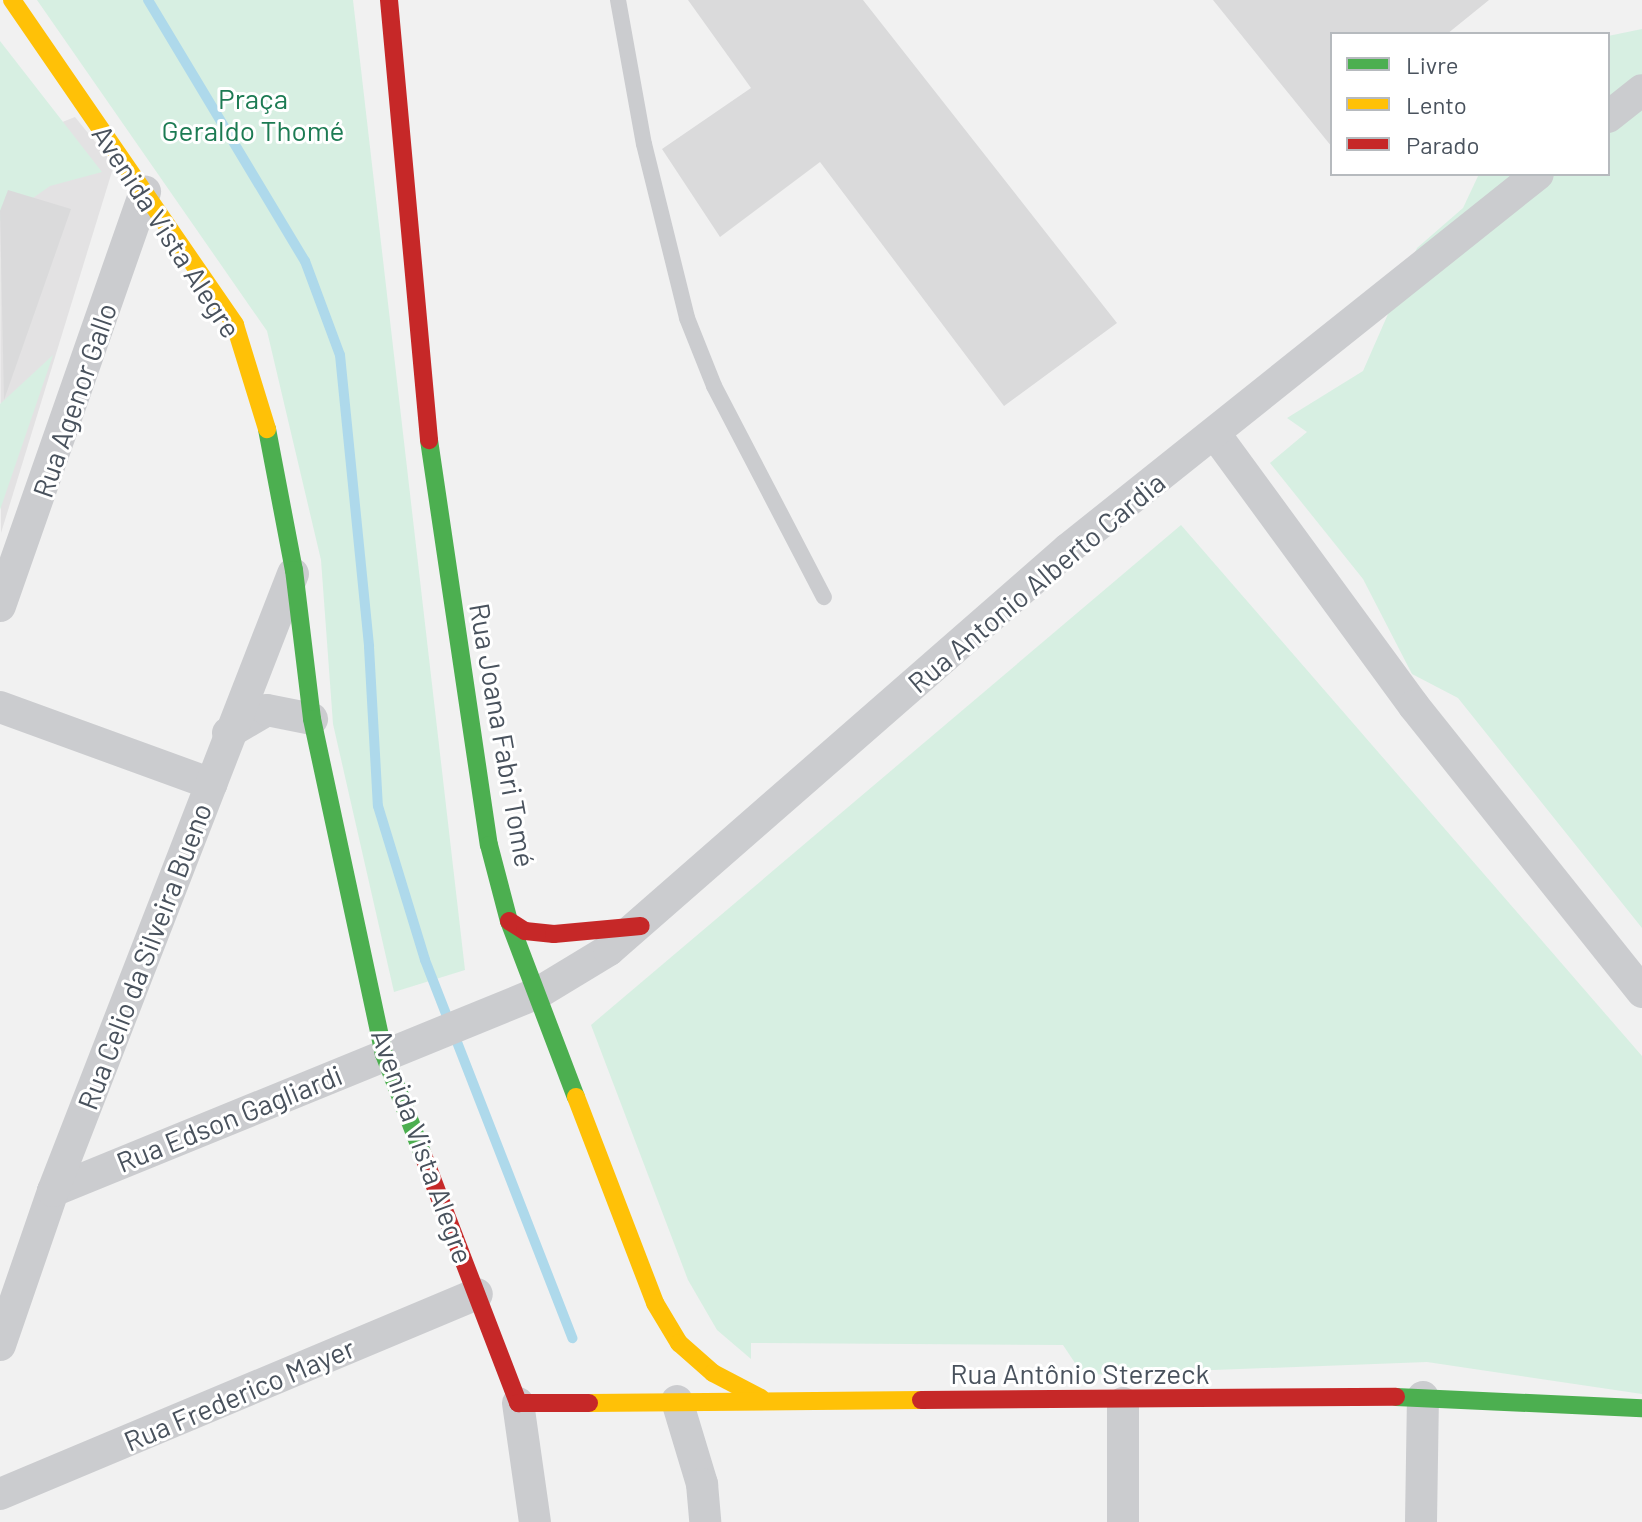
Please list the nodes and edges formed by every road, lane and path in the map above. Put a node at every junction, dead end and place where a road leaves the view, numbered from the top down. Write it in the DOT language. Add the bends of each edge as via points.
graph roads {
  1 [pos="12,0"];
  2 [pos="389,0"];
  3 [pos="618,0"];
  4 [pos="1642,90"];
  5 [pos="1610,115"];
  6 [pos="1536,176"];
  7 [pos="145,192"];
  8 [pos="1215,434"];
  9 [pos="294,570"];
  10 [pos="824,597"];
  11 [pos="0,606"];
  12 [pos="0,707"];
  13 [pos="312,719"];
  14 [pos="228,733"];
  15 [pos="211,784"];
  16 [pos="509,921"];
  17 [pos="641,926"];
  18 [pos="1642,992"];
  19 [pos="538,993"];
  20 [pos="398,1049"];
  21 [pos="53,1191"];
  22 [pos="477,1294"];
  23 [pos="0,1345"];
  24 [pos="1423,1397"];
  25 [pos="677,1401"];
  26 [pos="767,1401"];
  27 [pos="518,1403"];
  28 [pos="1123,1403"];
  29 [pos="1642,1408"];
  30 [pos="0,1494"];
  31 [pos="533,1521"];
  32 [pos="705,1522"];
  33 [pos="1123,1522"];
  34 [pos="1421,1522"];
  1 -- 7 [label="street, Avenida Vista Alegre"];
  2 -- 16 [label="street, Rua Joana Fabri Tomé" via="436,514 489,845"];
  3 -- 10 [label="lane" via="644,144 687,318 714,386"];
  4 -- 5 [label="street"];
  6 -- 8 [label="street, Rua Antonio Alberto Cardia"];
  7 -- 9 [label="street, Avenida Vista Alegre" via="235,325 270,434"];
  7 -- 11 [label="street, Rua Agenor Gallo"];
  8 -- 17 [label="street, Rua Antonio Alberto Cardia" via="1068,549"];
  8 -- 18 [label="street" via="1414,706"];
  9 -- 13 [label="street, Avenida Vista Alegre"];
  9 -- 14 [label="street, Rua Celio da Silveira Bueno"];
  12 -- 15 [label="street"];
  13 -- 14 [label="street" via="267,710"];
  13 -- 20 [label="street, Avenida Vista Alegre"];
  14 -- 15 [label="street, Rua Celio da Silveira Bueno"];
  15 -- 21 [label="street, Rua Celio da Silveira Bueno"];
  16 -- 17 [label="street" via="525,931 554,934"];
  16 -- 19 [label="street, Rua Joana Fabri Tomé"];
  17 -- 19 [label="street, Rua Antonio Alberto Cardia"];
  19 -- 20 [label="street, Rua Edson Gagliardi"];
  19 -- 26 [label="street, Rua Joana Fabri Tomé" via="655,1303 679,1343 713,1373"];
  20 -- 21 [label="street, Rua Edson Gagliardi"];
  20 -- 22 [label="street, Avenida Vista Alegre"];
  21 -- 23 [label="street, Rua Celio da Silveira Bueno"];
  22 -- 27 [label="street, Avenida Vista Alegre"];
  22 -- 30 [label="street, Rua Frederico Mayer"];
  24 -- 28 [label="street, Rua Antônio Sterzeck"];
  24 -- 29 [label="street, Rua Antônio Sterzeck"];
  24 -- 34 [label="street"];
  25 -- 26 [label="street, Rua Antônio Sterzeck"];
  25 -- 27 [label="street, Rua Antônio Sterzeck"];
  25 -- 32 [label="street" via="702,1484"];
  26 -- 28 [label="street, Rua Antônio Sterzeck"];
  27 -- 31 [label="street, Avenida Vista Alegre"];
  28 -- 33 [label="street"];
}
